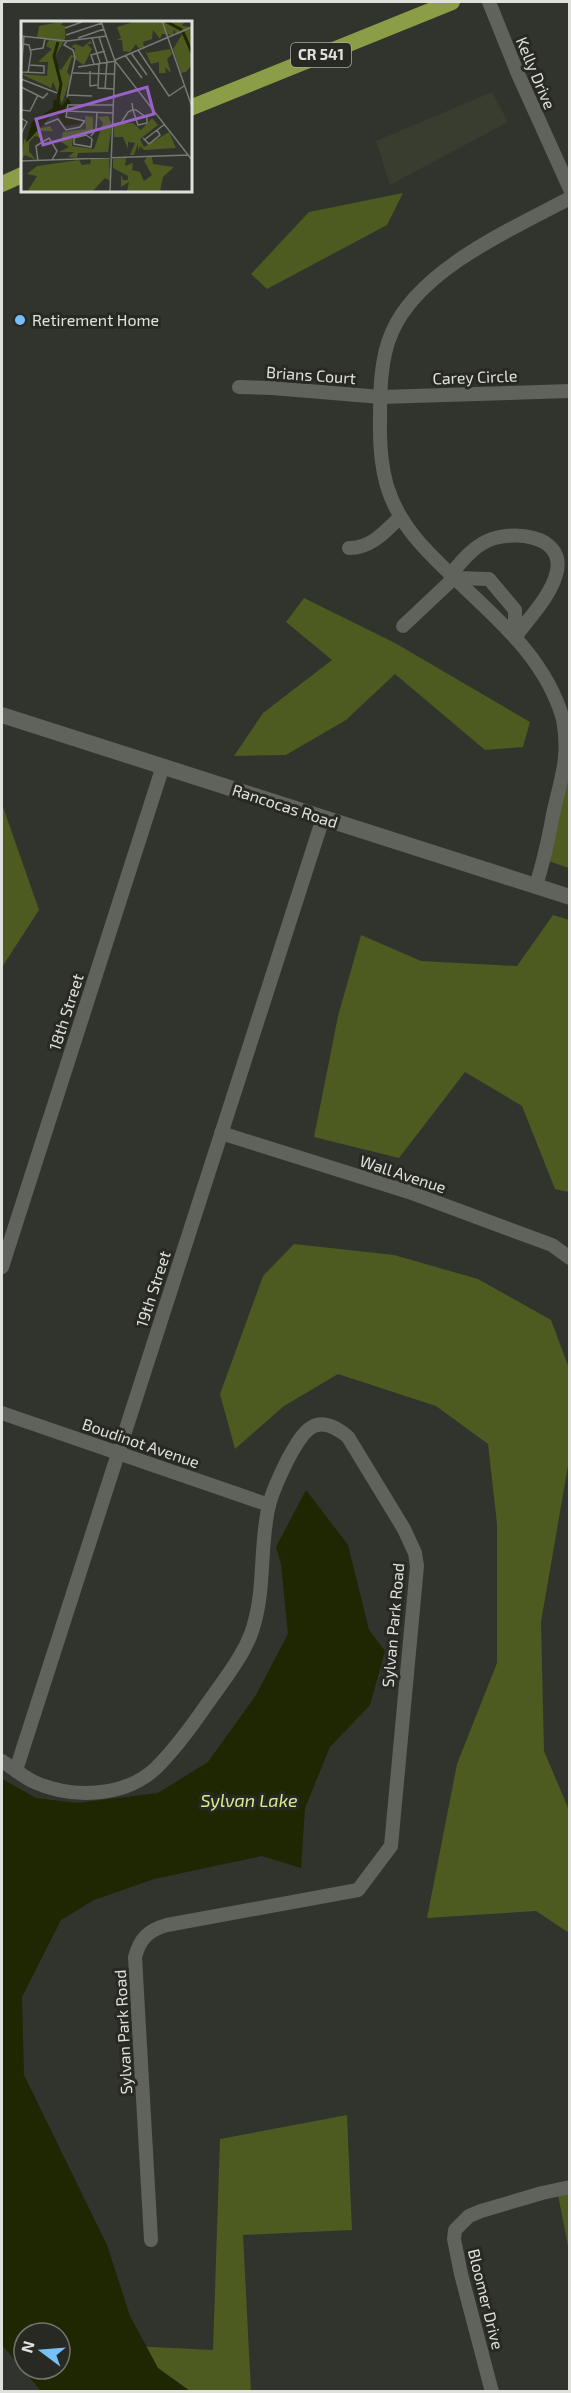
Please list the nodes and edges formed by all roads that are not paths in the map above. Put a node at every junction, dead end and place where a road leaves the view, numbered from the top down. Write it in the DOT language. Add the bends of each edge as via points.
graph roads {
  1 [pos="452,2"];
  2 [pos="489,2"];
  3 [pos="192,107"];
  4 [pos="21,175"];
  5 [pos="2,184"];
  6 [pos="570,189"];
  7 [pos="570,198"];
  8 [pos="239,387"];
  9 [pos="570,391"];
  10 [pos="381,397"];
  11 [pos="400,517"];
  12 [pos="349,548"];
  13 [pos="452,576"];
  14 [pos="403,626"];
  15 [pos="515,637"];
  16 [pos="2,715"];
  17 [pos="163,766"];
  18 [pos="323,819"];
  19 [pos="536,886"];
  20 [pos="570,897"];
  21 [pos="221,1134"];
  22 [pos="570,1258"];
  23 [pos="2,1267"];
  24 [pos="2,1413"];
  25 [pos="118,1453"];
  26 [pos="269,1505"];
  27 [pos="2,1761"];
  28 [pos="16,1770"];
  29 [pos="570,2187"];
  30 [pos="151,2240"];
  31 [pos="492,2391"];
  1 -- 3 [label="highway, CR 541"];
  2 -- 6 [label="street, Kelly Drive"];
  4 -- 5 [label="highway"];
  7 -- 10 [label="street" via="438,274 408,306 393,330 382,373"];
  8 -- 10 [label="street, Brians Court"];
  9 -- 10 [label="street, Carey Circle"];
  10 -- 11 [label="street" via="382,468 388,495"];
  11 -- 12 [label="street" via="378,538"];
  11 -- 13 [label="street"];
  13 -- 14 [label="street"];
  13 -- 15 [label="street"];
  13 -- 15 [label="street" via="489,579 514,610"];
  13 -- 15 [label="street" via="476,548 492,539 529,536 550,547 558,562 555,578"];
  15 -- 19 [label="street" via="545,677 559,706 567,739 565,776"];
  16 -- 17 [label="main road, Rancocas Road"];
  17 -- 18 [label="main road, Rancocas Road"];
  17 -- 23 [label="street, 18th Street"];
  18 -- 19 [label="main road, Rancocas Road"];
  18 -- 21 [label="street, 19th Street"];
  19 -- 20 [label="main road, Rancocas Road"];
  21 -- 22 [label="street, Wall Avenue" via="410,1192 552,1245"];
  21 -- 25 [label="street, 19th Street"];
  24 -- 25 [label="street, Boudinot Avenue"];
  25 -- 26 [label="street, Boudinot Avenue"];
  25 -- 28 [label="street, 19th Street"];
  26 -- 28 [label="street, Sylvan Park Road" via="260,1595 252,1632 200,1715 155,1769 125,1786 93,1792 42,1785"];
  26 -- 30 [label="street, Sylvan Park Road" via="280,1474 302,1434 312,1426 328,1424 338,1428 355,1447 415,1553 417,1580 393,1837 391,1846 358,1890 167,1924 145,1935 138,1946 135,1957"];
  27 -- 28 [label="street, Sylvan Park Road"];
  29 -- 31 [label="street, Bloomer Drive" via="481,2211 469,2216 455,2230 461,2274"];
}
